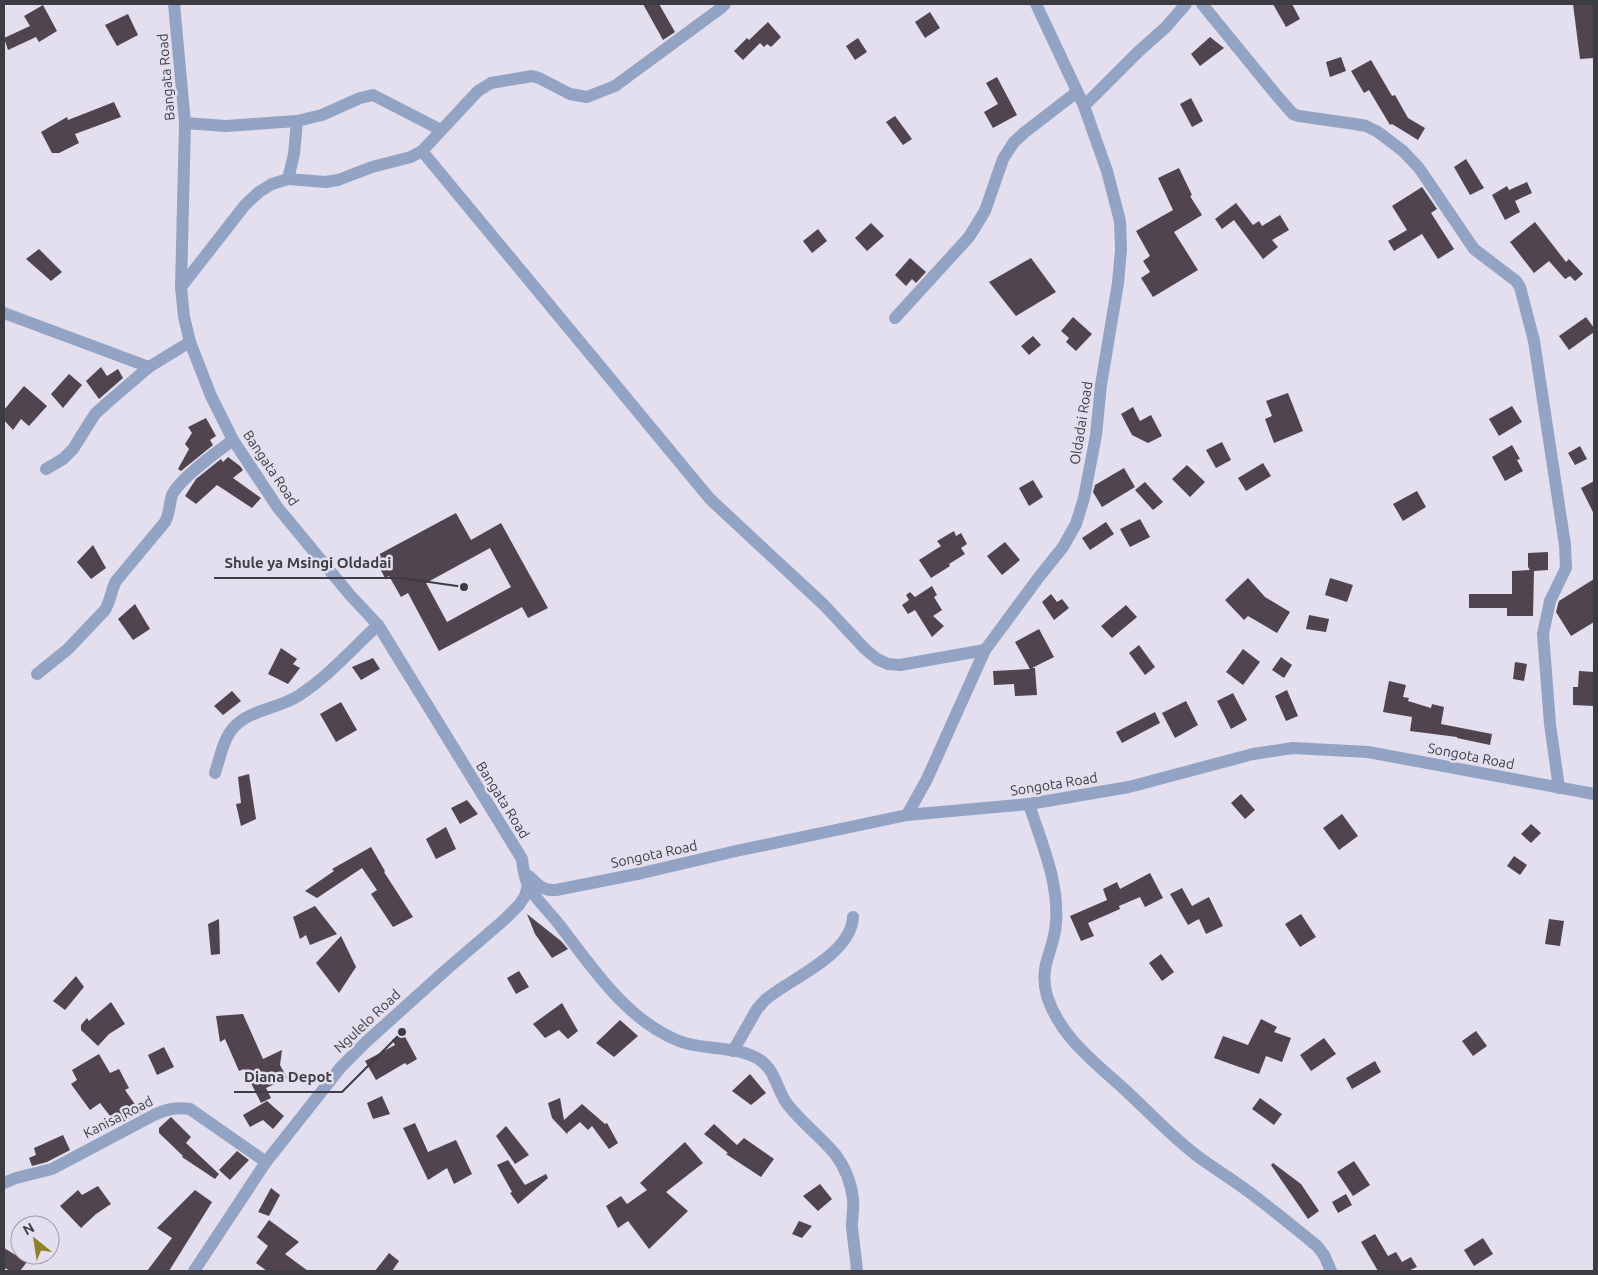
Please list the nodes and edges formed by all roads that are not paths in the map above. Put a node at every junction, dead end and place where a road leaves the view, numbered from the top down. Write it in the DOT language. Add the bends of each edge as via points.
graph roads {
  1 [pos="174,4"];
  2 [pos="725,4"];
  3 [pos="1036,4"];
  4 [pos="1186,4"];
  5 [pos="1202,4"];
  6 [pos="1078,92"];
  7 [pos="1084,106"];
  8 [pos="297,121"];
  9 [pos="185,122"];
  10 [pos="441,130"];
  11 [pos="422,150"];
  12 [pos="288,180"];
  13 [pos="182,287"];
  14 [pos="4,313"];
  15 [pos="895,318"];
  16 [pos="190,342"];
  17 [pos="149,367"];
  18 [pos="233,440"];
  19 [pos="46,469"];
  20 [pos="378,625"];
  21 [pos="985,650"];
  22 [pos="37,674"];
  23 [pos="216,773"];
  24 [pos="1559,788"];
  25 [pos="1594,794"];
  26 [pos="1029,804"];
  27 [pos="906,815"];
  28 [pos="524,870"];
  29 [pos="528,885"];
  30 [pos="853,917"];
  31 [pos="733,1051"];
  32 [pos="266,1162"];
  33 [pos="4,1183"];
  34 [pos="194,1271"];
  35 [pos="857,1271"];
  36 [pos="1331,1271"];
  1 -- 9 [label="street, Bangata Road"];
  2 -- 10 [label="street" via="616,86 587,97 570,94 532,76 491,83 478,90"];
  3 -- 6 [label="street, Oldadai Road"];
  4 -- 7 [label="street"];
  5 -- 24 [label="street" via="1293,114 1366,126 1403,151 1430,183 1474,249 1520,287 1534,342 1566,545 1566,568 1550,601 1543,634 1549,716"];
  6 -- 7 [label="street, Oldadai Road"];
  6 -- 15 [label="street" via="1014,142 1003,159 985,211 969,237"];
  7 -- 21 [label="street, Oldadai Road" via="1118,213 1121,250 1091,462 1076,524 1063,547"];
  8 -- 9 [label="street" via="226,126"];
  8 -- 10 [label="street" via="373,95"];
  8 -- 12 [label="street"];
  9 -- 13 [label="street, Bangata Road"];
  10 -- 11 [label="street"];
  11 -- 12 [label="street" via="411,157 338,180"];
  11 -- 21 [label="street" via="710,499 824,605 866,650 888,664 900,665"];
  12 -- 13 [label="street" via="272,184 245,205"];
  13 -- 16 [label="street, Bangata Road"];
  14 -- 17 [label="street"];
  16 -- 17 [label="street"];
  16 -- 18 [label="street, Bangata Road"];
  17 -- 19 [label="street" via="95,414 73,449 62,460"];
  18 -- 20 [label="street, Bangata Road" via="278,508"];
  18 -- 22 [label="street" via="181,484 172,495 165,522 116,581 105,610 68,649"];
  20 -- 23 [label="street" via="308,690 287,703 253,714 235,726 228,734"];
  20 -- 28 [label="street, Bangata Road" via="522,859"];
  21 -- 27 [label="street, Oldadai Road" via="928,779"];
  24 -- 25 [label="street, Songota Road"];
  24 -- 26 [label="street, Songota Road" via="1368,752 1293,748 1253,754 1129,787"];
  26 -- 27 [label="street, Songota Road"];
  26 -- 36 [label="street" via="1050,869 1056,903 1056,924 1044,968 1044,982 1053,1012 1064,1030 1195,1154 1317,1246"];
  27 -- 28 [label="street, Songota Road" via="556,890 542,889"];
  28 -- 29 [label="street, Bangata Road"];
  29 -- 31 [label="street" via="615,995 633,1011 659,1031 679,1041"];
  29 -- 32 [label="street, Ngulelo Road" via="519,906 392,1017 341,1067"];
  30 -- 31 [label="street" via="850,932 832,954 765,1000"];
  31 -- 35 [label="street" via="760,1060 768,1068 790,1108 843,1166 854,1200 852,1225"];
  32 -- 33 [label="street, Kanisa Road" via="190,1109 179,1107 154,1114 52,1169"];
  32 -- 34 [label="street, Ngulelo Road"];
}
